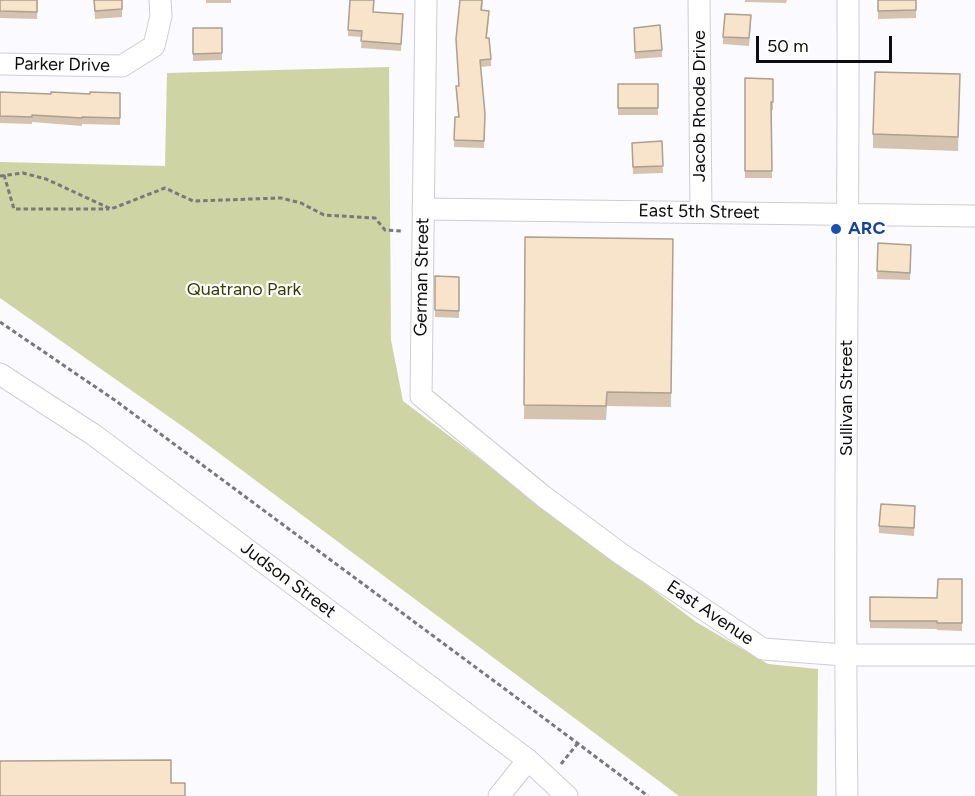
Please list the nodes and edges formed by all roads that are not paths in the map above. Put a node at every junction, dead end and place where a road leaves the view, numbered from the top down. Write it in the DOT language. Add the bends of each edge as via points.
graph roads {
  1 [pos="160,0"];
  2 [pos="426,0"];
  3 [pos="699,0"];
  4 [pos="848,0"];
  5 [pos="0,64"];
  6 [pos="423,209"];
  7 [pos="701,212"];
  8 [pos="849,214"];
  9 [pos="975,216"];
  10 [pos="0,374"];
  11 [pos="543,496"];
  12 [pos="845,655"];
  13 [pos="975,655"];
  14 [pos="528,760"];
  15 [pos="500,796"];
  16 [pos="567,796"];
  17 [pos="848,796"];
  1 -- 5 [label="street, Parker Drive" via="161,16 154,46 123,66"];
  2 -- 6 [label="street, German Street"];
  3 -- 7 [label="street, Jacob Rhode Drive"];
  4 -- 8 [label="street, Sullivan Street"];
  6 -- 7 [label="street, East 5th Street"];
  6 -- 11 [label="street, German Street" via="421,396"];
  7 -- 8 [label="street, East 5th Street"];
  8 -- 9 [label="street, East 5th Street"];
  8 -- 12 [label="street, Sullivan Street"];
  10 -- 14 [label="street, Judson Street" via="94,435"];
  11 -- 12 [label="street, East Avenue" via="621,554 763,649"];
  12 -- 13 [label="street, East Avenue"];
  12 -- 17 [label="street, Sullivan Street"];
  14 -- 15 [label="street"];
  14 -- 16 [label="street, Judson Street"];
}
